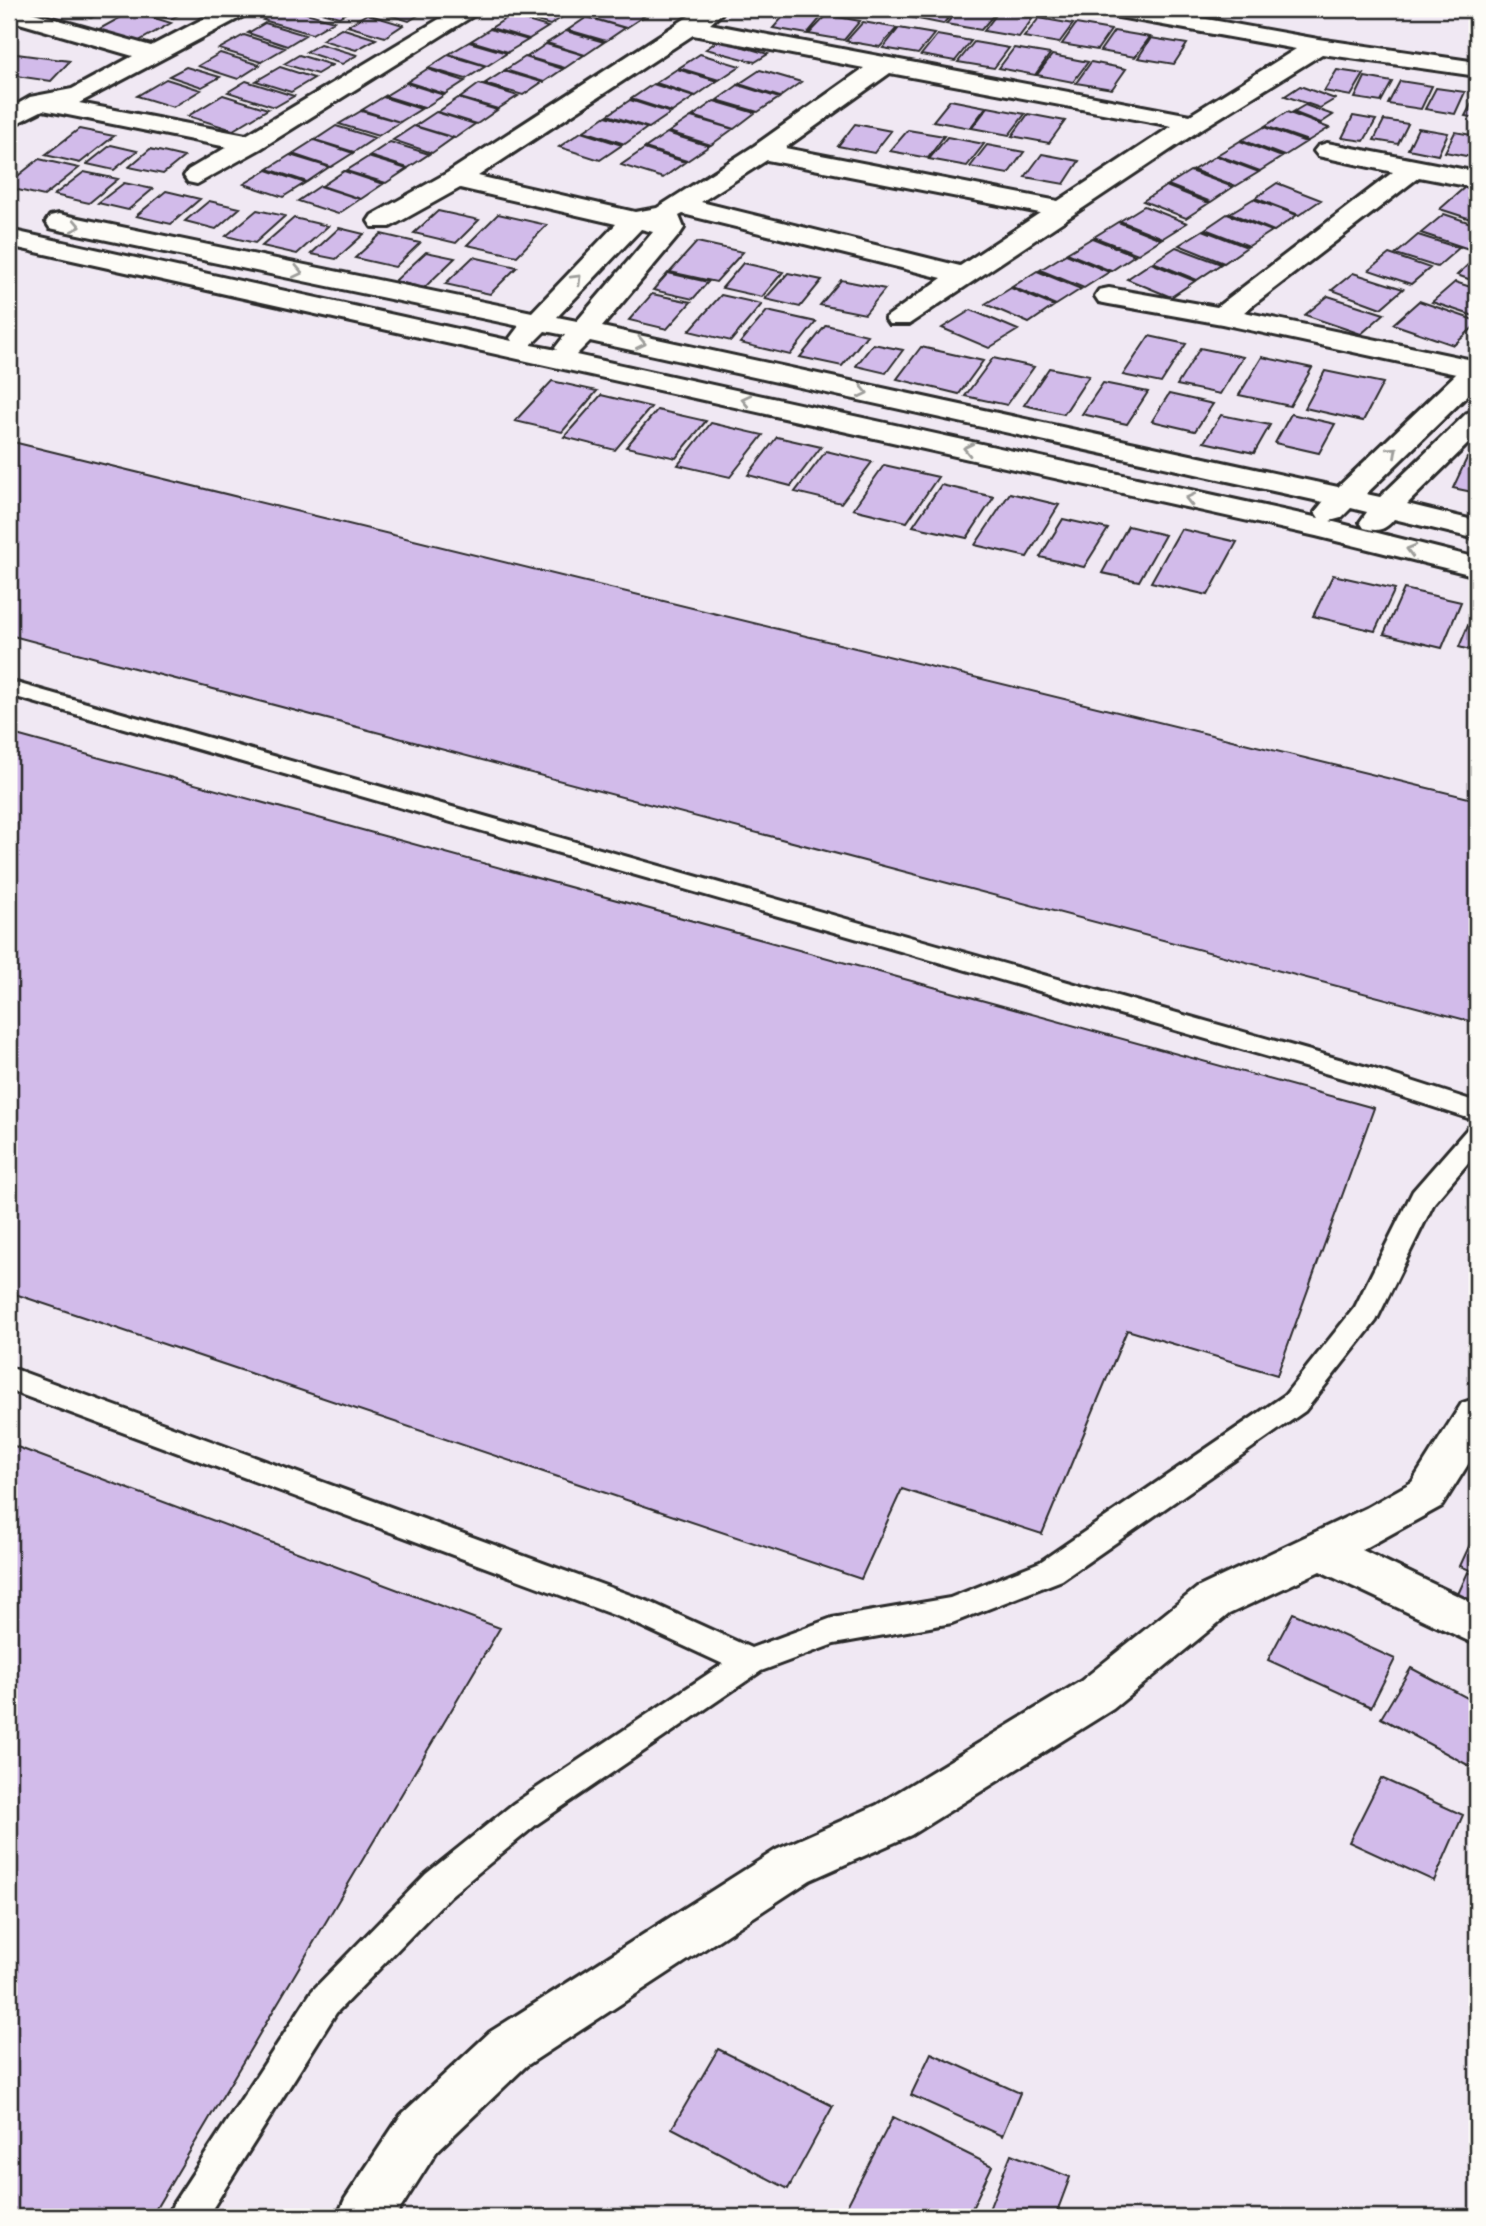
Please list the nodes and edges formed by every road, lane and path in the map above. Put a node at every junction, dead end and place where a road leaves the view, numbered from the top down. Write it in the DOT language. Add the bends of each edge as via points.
graph roads {
  1 [pos="239,9"];
  2 [pos="472,9"];
  3 [pos="717,9"];
  4 [pos="1112,9"];
  5 [pos="9,10"];
  6 [pos="688,27"];
  7 [pos="1318,46"];
  8 [pos="155,55"];
  9 [pos="883,66"];
  10 [pos="1477,69"];
  11 [pos="9,94"];
  12 [pos="39,102"];
  13 [pos="69,102"];
  14 [pos="1194,123"];
  15 [pos="13,131"];
  16 [pos="251,144"];
  17 [pos="763,151"];
  18 [pos="1327,151"];
  19 [pos="1414,168"];
  20 [pos="197,177"];
  21 [pos="456,179"];
  22 [pos="1477,180"];
  23 [pos="1063,209"];
  24 [pos="9,212"];
  25 [pos="672,216"];
  26 [pos="635,220"];
  27 [pos="381,221"];
  28 [pos="9,239"];
  29 [pos="964,275"];
  30 [pos="1109,296"];
  31 [pos="1222,316"];
  32 [pos="899,318"];
  33 [pos="537,321"];
  34 [pos="584,331"];
  35 [pos="516,348"];
  36 [pos="561,359"];
  37 [pos="1477,370"];
  38 [pos="1477,419"];
  39 [pos="1342,497"];
  40 [pos="1387,507"];
  41 [pos="1317,527"];
  42 [pos="1477,530"];
  43 [pos="1364,538"];
  44 [pos="1477,567"];
  45 [pos="9,688"];
  46 [pos="1477,1112"];
  47 [pos="1477,1135"];
  48 [pos="9,1378"];
  49 [pos="1477,1415"];
  50 [pos="1319,1550"];
  51 [pos="1477,1626"];
  52 [pos="750,1662"];
  53 [pos="186,2217"];
  54 [pos="364,2217"];
  1 -- 8 [label="street"];
  2 -- 16 [label="street"];
  3 -- 6 [label="street"];
  4 -- 7 [label="street"];
  5 -- 8 [label="street"];
  6 -- 9 [label="street"];
  6 -- 21 [label="street"];
  7 -- 10 [label="street"];
  7 -- 14 [label="street"];
  8 -- 13 [label="street"];
  9 -- 14 [label="street"];
  9 -- 17 [label="street"];
  11 -- 12 [label="street"];
  12 -- 13 [label="street"];
  12 -- 15 [label="street"];
  13 -- 15 [label="street"];
  13 -- 16 [label="street"];
  14 -- 23 [label="street"];
  16 -- 20 [label="street"];
  17 -- 23 [label="street"];
  17 -- 25 [label="street"];
  18 -- 19 [label="street"];
  19 -- 22 [label="street"];
  19 -- 31 [label="street"];
  21 -- 26 [label="street"];
  21 -- 27 [label="street"];
  23 -- 29 [label="street"];
  24 -- 33 [label="street, one-way"];
  25 -- 26 [label="street"];
  25 -- 29 [label="street"];
  25 -- 34 [label="street"];
  33 -- 26 [label="street, one-way"];
  28 -- 35 [label="street"];
  29 -- 32 [label="street"];
  30 -- 31 [label="street"];
  31 -- 37 [label="street"];
  33 -- 34 [label="street"];
  33 -- 35 [label="street"];
  34 -- 36 [label="street"];
  34 -- 39 [label="street, one-way"];
  35 -- 36 [label="street"];
  41 -- 36 [label="street, one-way"];
  39 -- 37 [label="street, one-way"];
  38 -- 40 [label="street"];
  39 -- 40 [label="street"];
  39 -- 41 [label="street"];
  40 -- 42 [label="street"];
  40 -- 43 [label="street"];
  41 -- 43 [label="street"];
  44 -- 43 [label="street, one-way"];
  45 -- 46 [label="lane" via="1365,1075"];
  47 -- 52 [label="lane" via="1423,1198 1366,1313 1294,1403 1051,1571 952,1610 832,1631"];
  48 -- 52 [label="lane" via="641,1612"];
  49 -- 50 [label="street" via="1427,1494"];
  50 -- 51 [label="street"];
  50 -- 54 [label="street" via="1213,1601 1097,1695 894,1820 793,1865 508,2049 419,2133"];
  52 -- 53 [label="lane" via="525,1814 439,1885 324,2002"];
}
